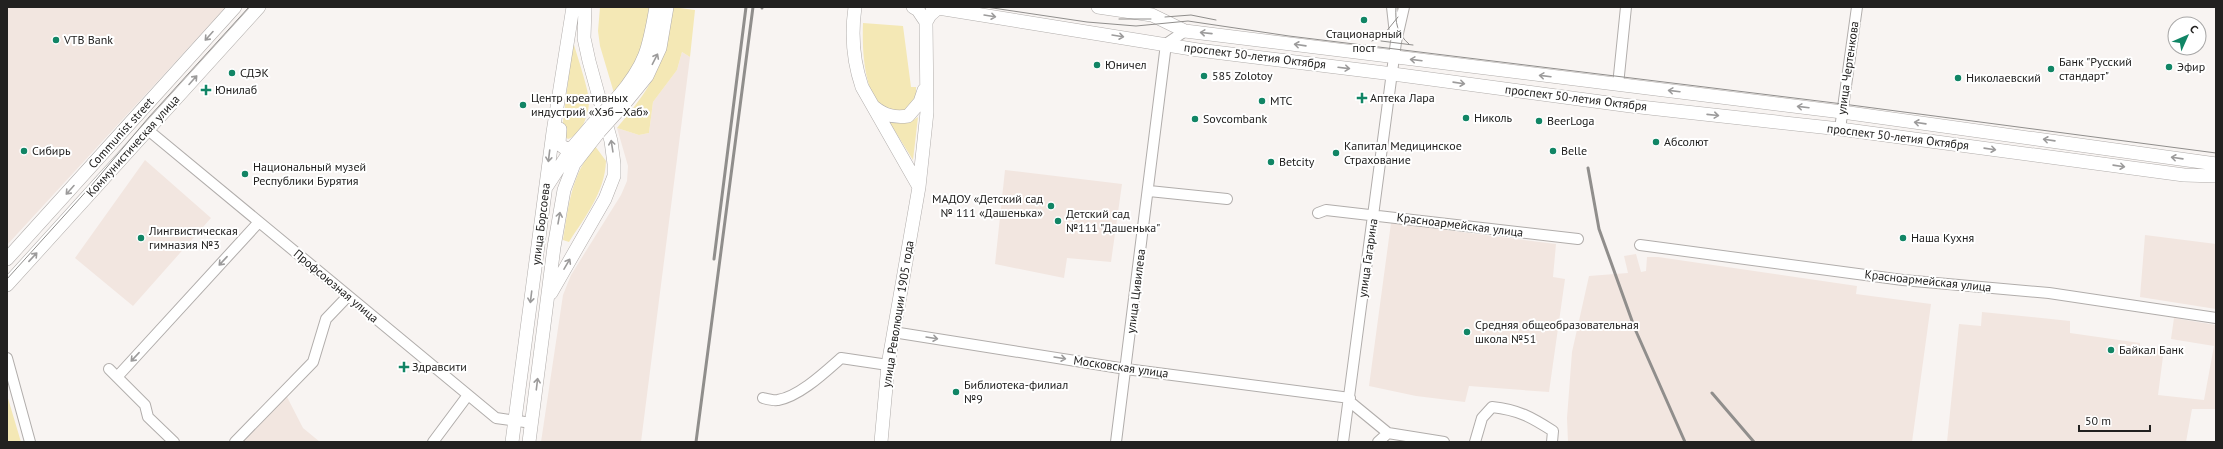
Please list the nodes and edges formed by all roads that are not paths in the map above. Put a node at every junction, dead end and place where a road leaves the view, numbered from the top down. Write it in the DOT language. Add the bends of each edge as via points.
graph roads {
  1 [pos="235,7"];
  2 [pos="259,7"];
  3 [pos="573,7"];
  4 [pos="584,7"];
  5 [pos="656,7"];
  6 [pos="667,7"];
  7 [pos="855,7"];
  8 [pos="913,7"];
  9 [pos="1098,7"];
  10 [pos="1392,7"];
  11 [pos="1404,7"];
  12 [pos="1626,7"];
  13 [pos="1857,7"];
  14 [pos="935,8"];
  15 [pos="926,22"];
  16 [pos="1185,31"];
  17 [pos="1396,42"];
  18 [pos="1166,44"];
  19 [pos="1394,58"];
  20 [pos="1392,74"];
  21 [pos="1618,84"];
  22 [pos="926,86"];
  23 [pos="622,100"];
  24 [pos="871,105"];
  25 [pos="1842,112"];
  26 [pos="596,129"];
  27 [pos="1840,129"];
  28 [pos="148,130"];
  29 [pos="572,148"];
  30 [pos="2216,164"];
  31 [pos="2216,176"];
  32 [pos="919,187"];
  33 [pos="545,189"];
  34 [pos="1149,191"];
  35 [pos="1227,199"];
  36 [pos="1318,213"];
  37 [pos="1374,215"];
  38 [pos="259,222"];
  39 [pos="1578,239"];
  40 [pos="1640,245"];
  41 [pos="7,260"];
  42 [pos="7,285"];
  43 [pos="348,296"];
  44 [pos="548,298"];
  45 [pos="2216,318"];
  46 [pos="893,332"];
  47 [pos="7,358"];
  48 [pos="888,365"];
  49 [pos="1126,368"];
  50 [pos="109,369"];
  51 [pos="117,377"];
  52 [pos="468,395"];
  53 [pos="763,398"];
  54 [pos="1349,400"];
  55 [pos="515,421"];
  56 [pos="532,423"];
  57 [pos="1388,433"];
  58 [pos="30,442"];
  59 [pos="174,442"];
  60 [pos="234,442"];
  61 [pos="433,442"];
  62 [pos="512,442"];
  63 [pos="529,442"];
  64 [pos="881,442"];
  65 [pos="1116,442"];
  66 [pos="1344,442"];
  67 [pos="1378,442"];
  68 [pos="1444,442"];
  69 [pos="1475,442"];
  70 [pos="1552,442"];
  1 -- 41 [label="main road, Communist street, one-way"];
  28 -- 2 [label="main road, Коммунистическая улица, one-way"];
  3 -- 33 [label="main road, улица Борсоева, one-way"];
  4 -- 29 [label="main road" via="573,41 558,141 562,147"];
  44 -- 4 [label="main road, one-way" via="605,199 614,176 611,140 584,38"];
  5 -- 23 [label="main road" via="649,49"];
  23 -- 6 [label="main road, one-way" via="647,76 660,48"];
  7 -- 24 [label="main road" via="853,50 856,71"];
  8 -- 15 [label="main road"];
  9 -- 16 [label="main road, проспект 50-летия Октября" via="1152,15"];
  10 -- 17 [label="street"];
  11 -- 17 [label="street"];
  12 -- 21 [label="street"];
  13 -- 25 [label="street, улица Чертенкова"];
  14 -- 15 [label="main road"];
  14 -- 18 [label="main road, проспект 50-летия Октября, one-way"];
  15 -- 22 [label="main road, улица Революции 1905 года"];
  16 -- 18 [label="street"];
  19 -- 16 [label="main road, проспект 50-летия Октября, one-way"];
  17 -- 19 [label="street, улица Гагарина"];
  18 -- 20 [label="main road, проспект 50-летия Октября, one-way"];
  18 -- 34 [label="street, улица Цивилева"];
  19 -- 20 [label="street, улица Гагарина"];
  21 -- 19 [label="main road, проспект 50-летия Октября, one-way"];
  20 -- 27 [label="main road, проспект 50-летия Октября, one-way" via="1631,106"];
  20 -- 37 [label="street, улица Гагарина"];
  25 -- 21 [label="main road, проспект 50-летия Октября, one-way"];
  22 -- 24 [label="main road, улица Революции 1905 года" via="920,102 908,116 888,116"];
  22 -- 32 [label="main road, улица Революции 1905 года" via="927,112"];
  23 -- 26 [label="main road, bridge"];
  24 -- 32 [label="main road"];
  25 -- 27 [label="street, улица Чертенкова"];
  30 -- 25 [label="main road, проспект 50-летия Октября, one-way"];
  26 -- 29 [label="main road"];
  44 -- 26 [label="main road, улица Борсоева, one-way" via="554,247 568,177"];
  27 -- 31 [label="main road, проспект 50-летия Октября, one-way" via="2184,175"];
  28 -- 38 [label="street, Профсоюзная улица"];
  42 -- 28 [label="main road, Коммунистическая улица, one-way"];
  29 -- 33 [label="main road"];
  32 -- 46 [label="main road, улица Революции 1905 года"];
  33 -- 55 [label="main road, улица Борсоева, one-way"];
  34 -- 35 [label="street"];
  34 -- 49 [label="street, улица Цивилева"];
  36 -- 37 [label="street, Красноармейская улица" via="1326,210"];
  37 -- 39 [label="street, Красноармейская улица"];
  37 -- 54 [label="street, улица Гагарина"];
  38 -- 43 [label="street, Профсоюзная улица"];
  38 -- 51 [label="street, one-way"];
  40 -- 45 [label="street, Красноармейская улица" via="1897,279 2049,293"];
  43 -- 52 [label="street, Профсоюзная улица"];
  43 -- 60 [label="street" via="326,319 313,362"];
  56 -- 44 [label="main road, улица Борсоева, one-way"];
  46 -- 48 [label="main road, улица Революции 1905 года"];
  46 -- 49 [label="street, Московская улица, one-way"];
  47 -- 58 [label="street"];
  48 -- 53 [label="street" via="841,358 800,390 778,400"];
  48 -- 64 [label="main road, улица Революции 1905 года"];
  49 -- 54 [label="street, Московская улица"];
  49 -- 65 [label="street, улица Цивилева"];
  50 -- 51 [label="street"];
  51 -- 59 [label="street" via="145,405 148,417"];
  52 -- 55 [label="street, Профсоюзная улица" via="496,418"];
  52 -- 61 [label="street"];
  54 -- 57 [label="street"];
  54 -- 66 [label="street, улица Гагарина"];
  55 -- 56 [label="street, Профсоюзная улица"];
  55 -- 62 [label="main road, улица Борсоева"];
  56 -- 63 [label="main road, улица Борсоева"];
  57 -- 67 [label="street"];
  57 -- 68 [label="street"];
  69 -- 70 [label="street" via="1482,418 1492,407 1513,409 1528,415 1553,431"];
}
